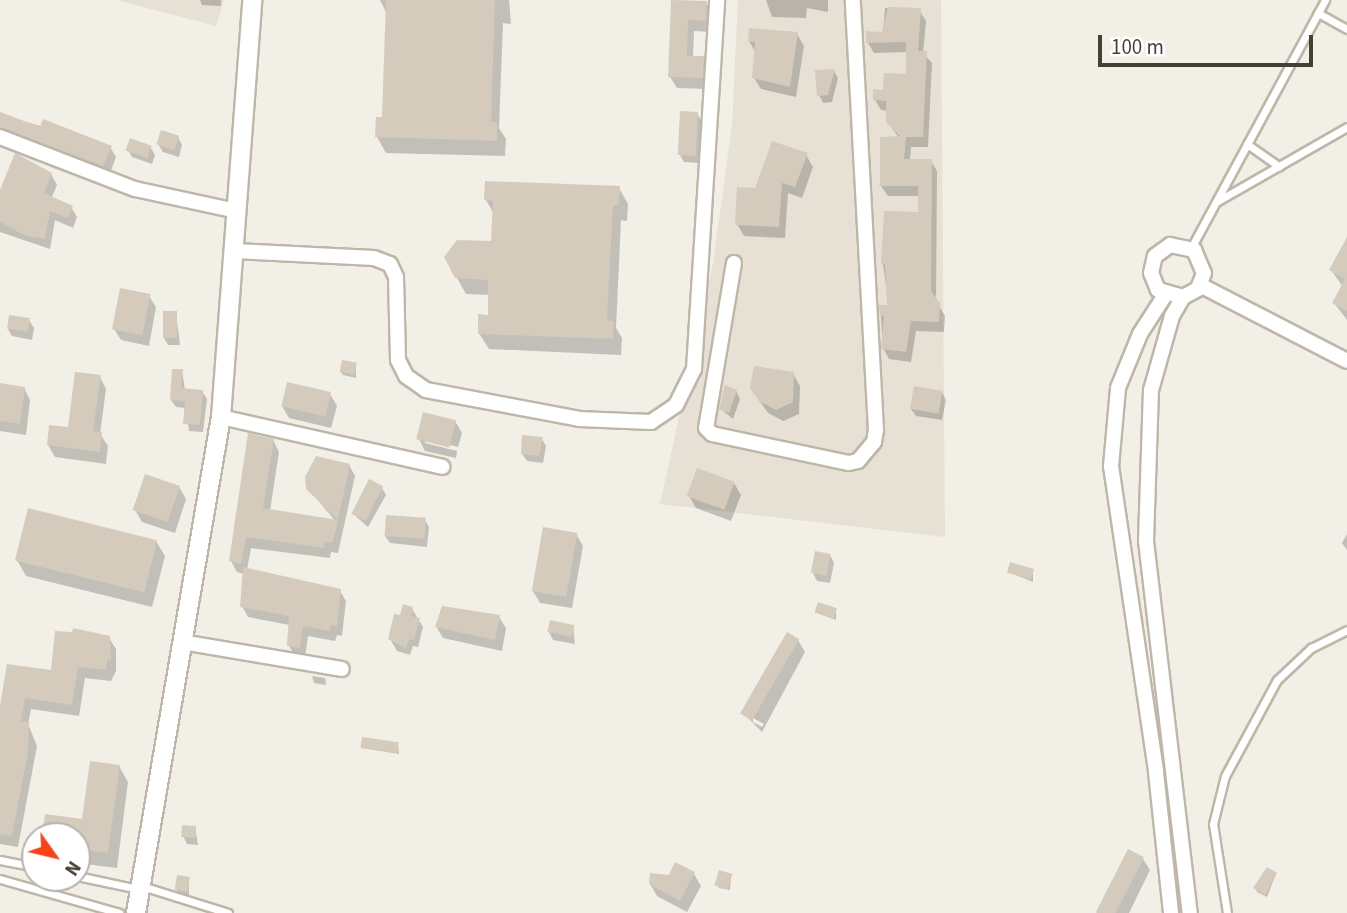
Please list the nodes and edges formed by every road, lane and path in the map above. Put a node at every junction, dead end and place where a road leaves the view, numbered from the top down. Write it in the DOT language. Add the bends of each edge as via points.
graph roads {
  1 [pos="252,0"];
  2 [pos="717,0"];
  3 [pos="853,0"];
  4 [pos="1325,0"];
  5 [pos="1318,13"];
  6 [pos="1347,29"];
  7 [pos="1347,127"];
  8 [pos="0,138"];
  9 [pos="1247,144"];
  10 [pos="1279,166"];
  11 [pos="1216,202"];
  12 [pos="237,211"];
  13 [pos="1191,248"];
  14 [pos="235,251"];
  15 [pos="734,263"];
  16 [pos="1200,285"];
  17 [pos="1165,295"];
  18 [pos="1183,297"];
  19 [pos="1347,361"];
  20 [pos="221,417"];
  21 [pos="442,467"];
  22 [pos="1347,630"];
  23 [pos="182,642"];
  24 [pos="342,668"];
  25 [pos="0,860"];
  26 [pos="21,864"];
  27 [pos="0,879"];
  28 [pos="91,879"];
  29 [pos="140,888"];
  30 [pos="119,913"];
  31 [pos="136,913"];
  32 [pos="228,913"];
  33 [pos="1171,913"];
  34 [pos="1191,913"];
  35 [pos="1227,913"];
  1 -- 12 [label="street"];
  2 -- 14 [label="street" via="694,369 676,405 659,418 640,425 579,419 426,390 406,376 398,360 396,277 390,264 374,258"];
  3 -- 15 [label="street" via="876,430 874,442 858,461 849,463 712,434 706,428"];
  4 -- 5 [label="lane"];
  5 -- 6 [label="lane"];
  5 -- 9 [label="lane"];
  7 -- 10 [label="lane"];
  8 -- 12 [label="street" via="135,189"];
  9 -- 10 [label="lane"];
  9 -- 11 [label="lane"];
  10 -- 11 [label="lane"];
  11 -- 13 [label="lane"];
  12 -- 14 [label="street"];
  13 -- 16 [label="street" via="1203,264"];
  13 -- 17 [label="street" via="1170,245 1156,256 1150,273"];
  14 -- 20 [label="street"];
  16 -- 18 [label="street"];
  16 -- 19 [label="street"];
  17 -- 18 [label="street"];
  17 -- 33 [label="street" via="1140,334 1118,388 1111,466 1156,772"];
  18 -- 34 [label="street" via="1172,316 1147,417 1146,541"];
  20 -- 21 [label="street"];
  20 -- 23 [label="street"];
  22 -- 35 [label="lane" via="1311,648 1277,681 1225,776 1213,824"];
  23 -- 24 [label="street"];
  23 -- 29 [label="street"];
  25 -- 26 [label="lane"];
  27 -- 30 [label="lane"];
  28 -- 29 [label="lane"];
  29 -- 31 [label="street"];
  29 -- 32 [label="lane"];
}
